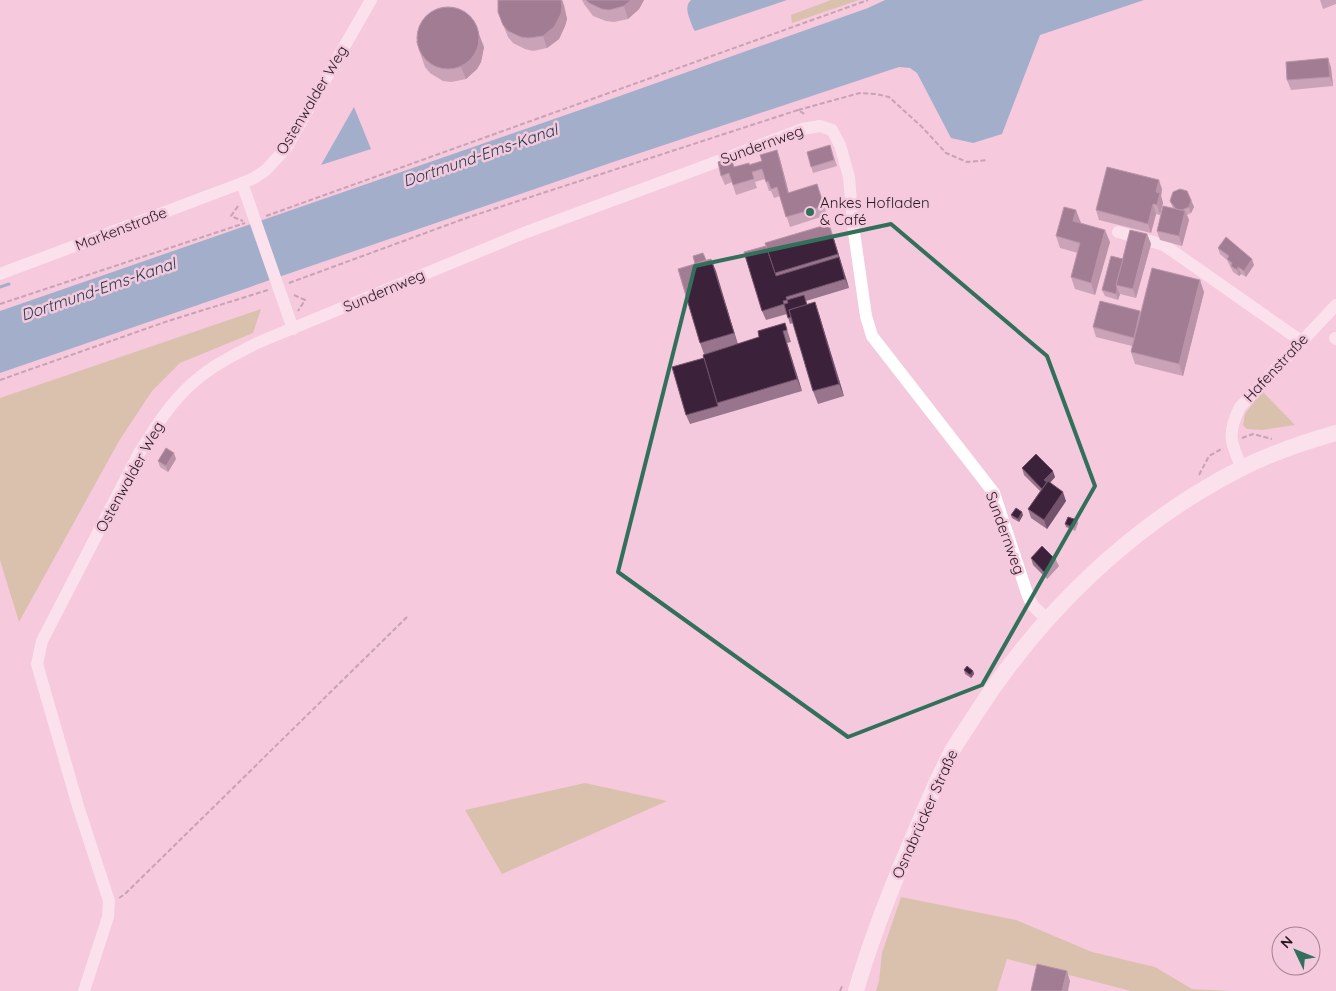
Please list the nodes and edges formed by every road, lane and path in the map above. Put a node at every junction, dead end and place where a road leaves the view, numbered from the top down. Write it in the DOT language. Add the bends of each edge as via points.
graph roads {
  1 [pos="371,0"];
  2 [pos="868,0"];
  3 [pos="798,110"];
  4 [pos="820,126"];
  5 [pos="987,160"];
  6 [pos="242,183"];
  7 [pos="240,204"];
  8 [pos="256,218"];
  9 [pos="1118,232"];
  10 [pos="0,274"];
  11 [pos="286,284"];
  12 [pos="268,290"];
  13 [pos="306,300"];
  14 [pos="0,304"];
  15 [pos="1336,305"];
  16 [pos="298,312"];
  17 [pos="293,329"];
  18 [pos="1301,341"];
  19 [pos="0,380"];
  20 [pos="1336,433"];
  21 [pos="1278,439"];
  22 [pos="1231,444"];
  23 [pos="1242,468"];
  24 [pos="407,617"];
  25 [pos="1048,620"];
  26 [pos="109,905"];
  27 [pos="84,991"];
  28 [pos="856,991"];
  1 -- 6 [label="street, Ostenwalder Weg" via="286,148 266,170"];
  2 -- 8 [label="path"];
  3 -- 4 [label="path"];
  3 -- 5 [label="path" via="860,93 889,97 946,153 967,162"];
  3 -- 11 [label="path" via="469,217"];
  4 -- 17 [label="street, Sundernweg" via="802,128 524,233"];
  4 -- 25 [label="street, Sundernweg" via="832,130 849,177 866,316 872,336 994,493 1028,596 1033,606"];
  6 -- 8 [label="street"];
  6 -- 10 [label="street, Markenstraße"];
  7 -- 8 [label="path" via="230,216"];
  8 -- 14 [label="path"];
  8 -- 17 [label="street"];
  9 -- 18 [label="street" via="1164,245"];
  12 -- 19 [label="path"];
  13 -- 16 [label="path"];
  15 -- 18 [label="street, Hafenstraße"];
  17 -- 26 [label="street, Ostenwalder Weg" via="257,343 214,367 174,403 138,455 42,641 37,664"];
  18 -- 22 [label="street, Hafenstraße" via="1240,407 1232,423"];
  20 -- 23 [label="main road, Osnabrücker Straße"];
  21 -- 22 [label="path" via="1253,434"];
  22 -- 23 [label="street"];
  23 -- 25 [label="main road, Osnabrücker Straße" via="1192,496 1135,536"];
  24 -- 26 [label="path" via="126,894"];
  25 -- 28 [label="main road, Osnabrücker Straße" via="989,694 953,750 894,882"];
  26 -- 27 [label="street, Ostenwalder Weg"];
}
